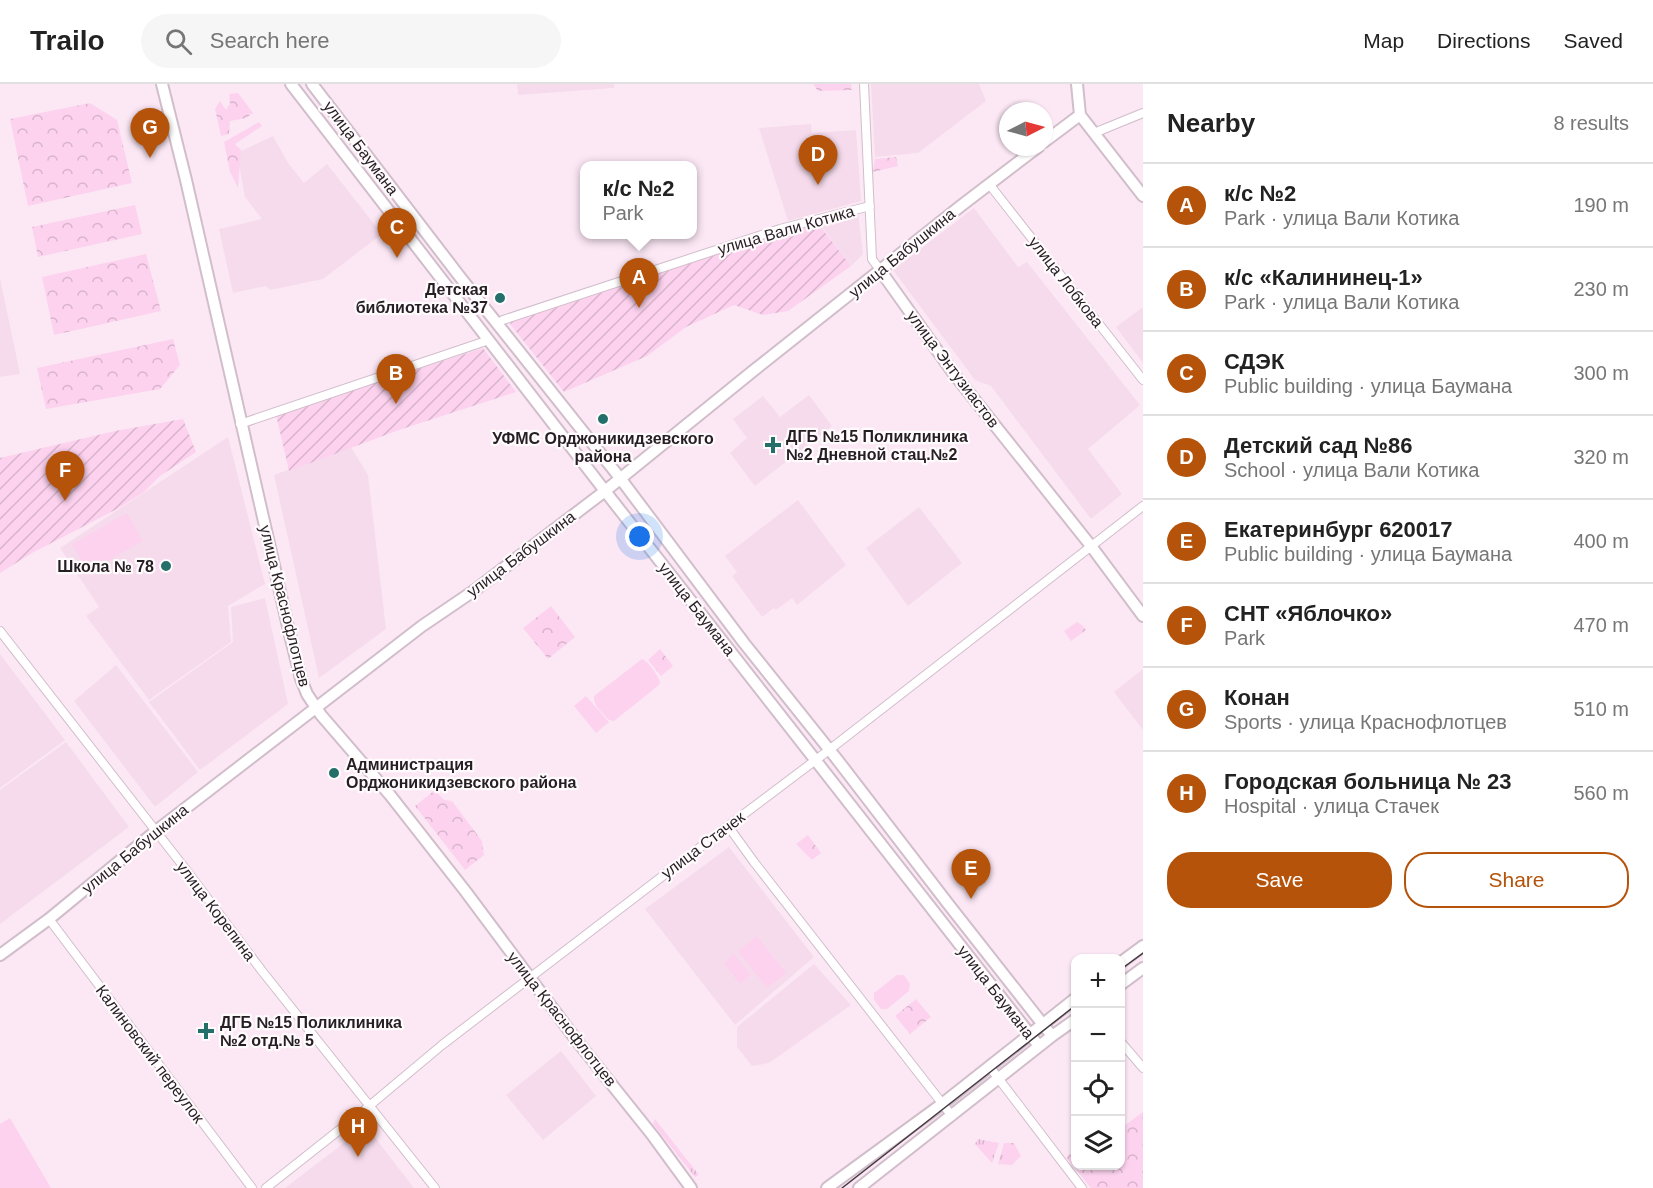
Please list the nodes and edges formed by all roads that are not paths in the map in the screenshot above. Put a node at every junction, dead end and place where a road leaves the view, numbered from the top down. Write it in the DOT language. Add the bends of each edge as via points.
graph roads {
  1 [pos="162,84"];
  2 [pos="291,84"];
  3 [pos="312,84"];
  4 [pos="864,84"];
  5 [pos="1077,84"];
  6 [pos="1143,113"];
  7 [pos="1080,115"];
  8 [pos="1094,133"];
  9 [pos="1053,135"];
  10 [pos="1026,156"];
  11 [pos="988,184"];
  12 [pos="1143,196"];
  13 [pos="870,206"];
  14 [pos="880,270"];
  15 [pos="497,324"];
  16 [pos="489,340"];
  17 [pos="1143,380"];
  18 [pos="240,424"];
  19 [pos="620,478"];
  20 [pos="605,491"];
  21 [pos="1143,506"];
  22 [pos="1091,546"];
  23 [pos="1143,616"];
  24 [pos="0,631"];
  25 [pos="317,708"];
  26 [pos="829,750"];
  27 [pos="816,760"];
  28 [pos="728,826"];
  29 [pos="156,831"];
  30 [pos="49,919"];
  31 [pos="1143,946"];
  32 [pos="0,956"];
  33 [pos="1125,959"];
  34 [pos="1143,968"];
  35 [pos="530,978"];
  36 [pos="1125,981"];
  37 [pos="1071,1002"];
  38 [pos="1042,1023"];
  39 [pos="1071,1023"];
  40 [pos="1029,1034"];
  41 [pos="1052,1036"];
  42 [pos="1039,1046"];
  43 [pos="1125,1047"];
  44 [pos="989,1066"];
  45 [pos="1143,1068"];
  46 [pos="998,1079"];
  47 [pos="942,1104"];
  48 [pos="369,1106"];
  49 [pos="952,1116"];
  50 [pos="252,1188"];
  51 [pos="266,1188"];
  52 [pos="435,1188"];
  53 [pos="691,1188"];
  54 [pos="827,1188"];
  55 [pos="860,1188"];
  56 [pos="1082,1188"];
  1 -- 18 [label="street, улица Краснофлотцев"];
  2 -- 16 [label="street, улица Баумана"];
  3 -- 15 [label="street, улица Баумана"];
  4 -- 13 [label="street, улица Энтузиастов"];
  5 -- 7 [label="street"];
  6 -- 8 [label="street"];
  7 -- 8 [label="street"];
  7 -- 9 [label="street"];
  8 -- 12 [label="street"];
  10 -- 11 [label="street, улица Бабушкина"];
  11 -- 14 [label="street, улица Бабушкина"];
  11 -- 17 [label="street, улица Лобкова"];
  13 -- 14 [label="street, улица Энтузиастов" via="873,259"];
  13 -- 15 [label="street, улица Вали Котика" via="780,229"];
  14 -- 19 [label="street, улица Бабушкина"];
  14 -- 22 [label="street, улица Энтузиастов" via="954,374"];
  15 -- 19 [label="street, улица Баумана"];
  16 -- 18 [label="street"];
  16 -- 20 [label="street, улица Баумана"];
  18 -- 25 [label="street, улица Краснофлотцев" via="301,679"];
  19 -- 20 [label="street, улица Бабушкина"];
  19 -- 26 [label="street, улица Баумана"];
  20 -- 25 [label="street, улица Бабушкина"];
  20 -- 27 [label="street, улица Баумана"];
  21 -- 22 [label="street, улица Стачек"];
  22 -- 23 [label="street, улица Энтузиастов"];
  22 -- 26 [label="street, улица Стачек"];
  24 -- 29 [label="street, улица Корепина"];
  25 -- 29 [label="street, улица Бабушкина"];
  25 -- 35 [label="street, улица Краснофлотцев" via="390,795"];
  26 -- 27 [label="street, улица Стачек"];
  26 -- 38 [label="street, улица Баумана"];
  27 -- 28 [label="street, улица Стачек"];
  27 -- 40 [label="street, улица Баумана"];
  28 -- 35 [label="street, улица Стачек"];
  28 -- 47 [label="street"];
  29 -- 30 [label="street, улица Бабушкина"];
  29 -- 48 [label="street, улица Корепина"];
  30 -- 32 [label="street, улица Бабушкина"];
  30 -- 50 [label="street, Калиновский переулок"];
  31 -- 33 [label="street"];
  34 -- 36 [label="street"];
  35 -- 48 [label="street, улица Стачек"];
  35 -- 53 [label="street, улица Краснофлотцев"];
  37 -- 38 [label="street"];
  38 -- 40 [label="street"];
  38 -- 41 [label="street, улица Баумана"];
  39 -- 41 [label="street"];
  40 -- 42 [label="street, улица Баумана"];
  40 -- 44 [label="street"];
  41 -- 42 [label="street"];
  42 -- 46 [label="street"];
  43 -- 45 [label="street"];
  44 -- 46 [label="street"];
  44 -- 47 [label="street"];
  46 -- 49 [label="street"];
  46 -- 56 [label="street"];
  47 -- 49 [label="street"];
  47 -- 54 [label="street"];
  48 -- 51 [label="street, улица Стачек"];
  48 -- 52 [label="street, улица Корепина"];
  49 -- 55 [label="street"];
}
